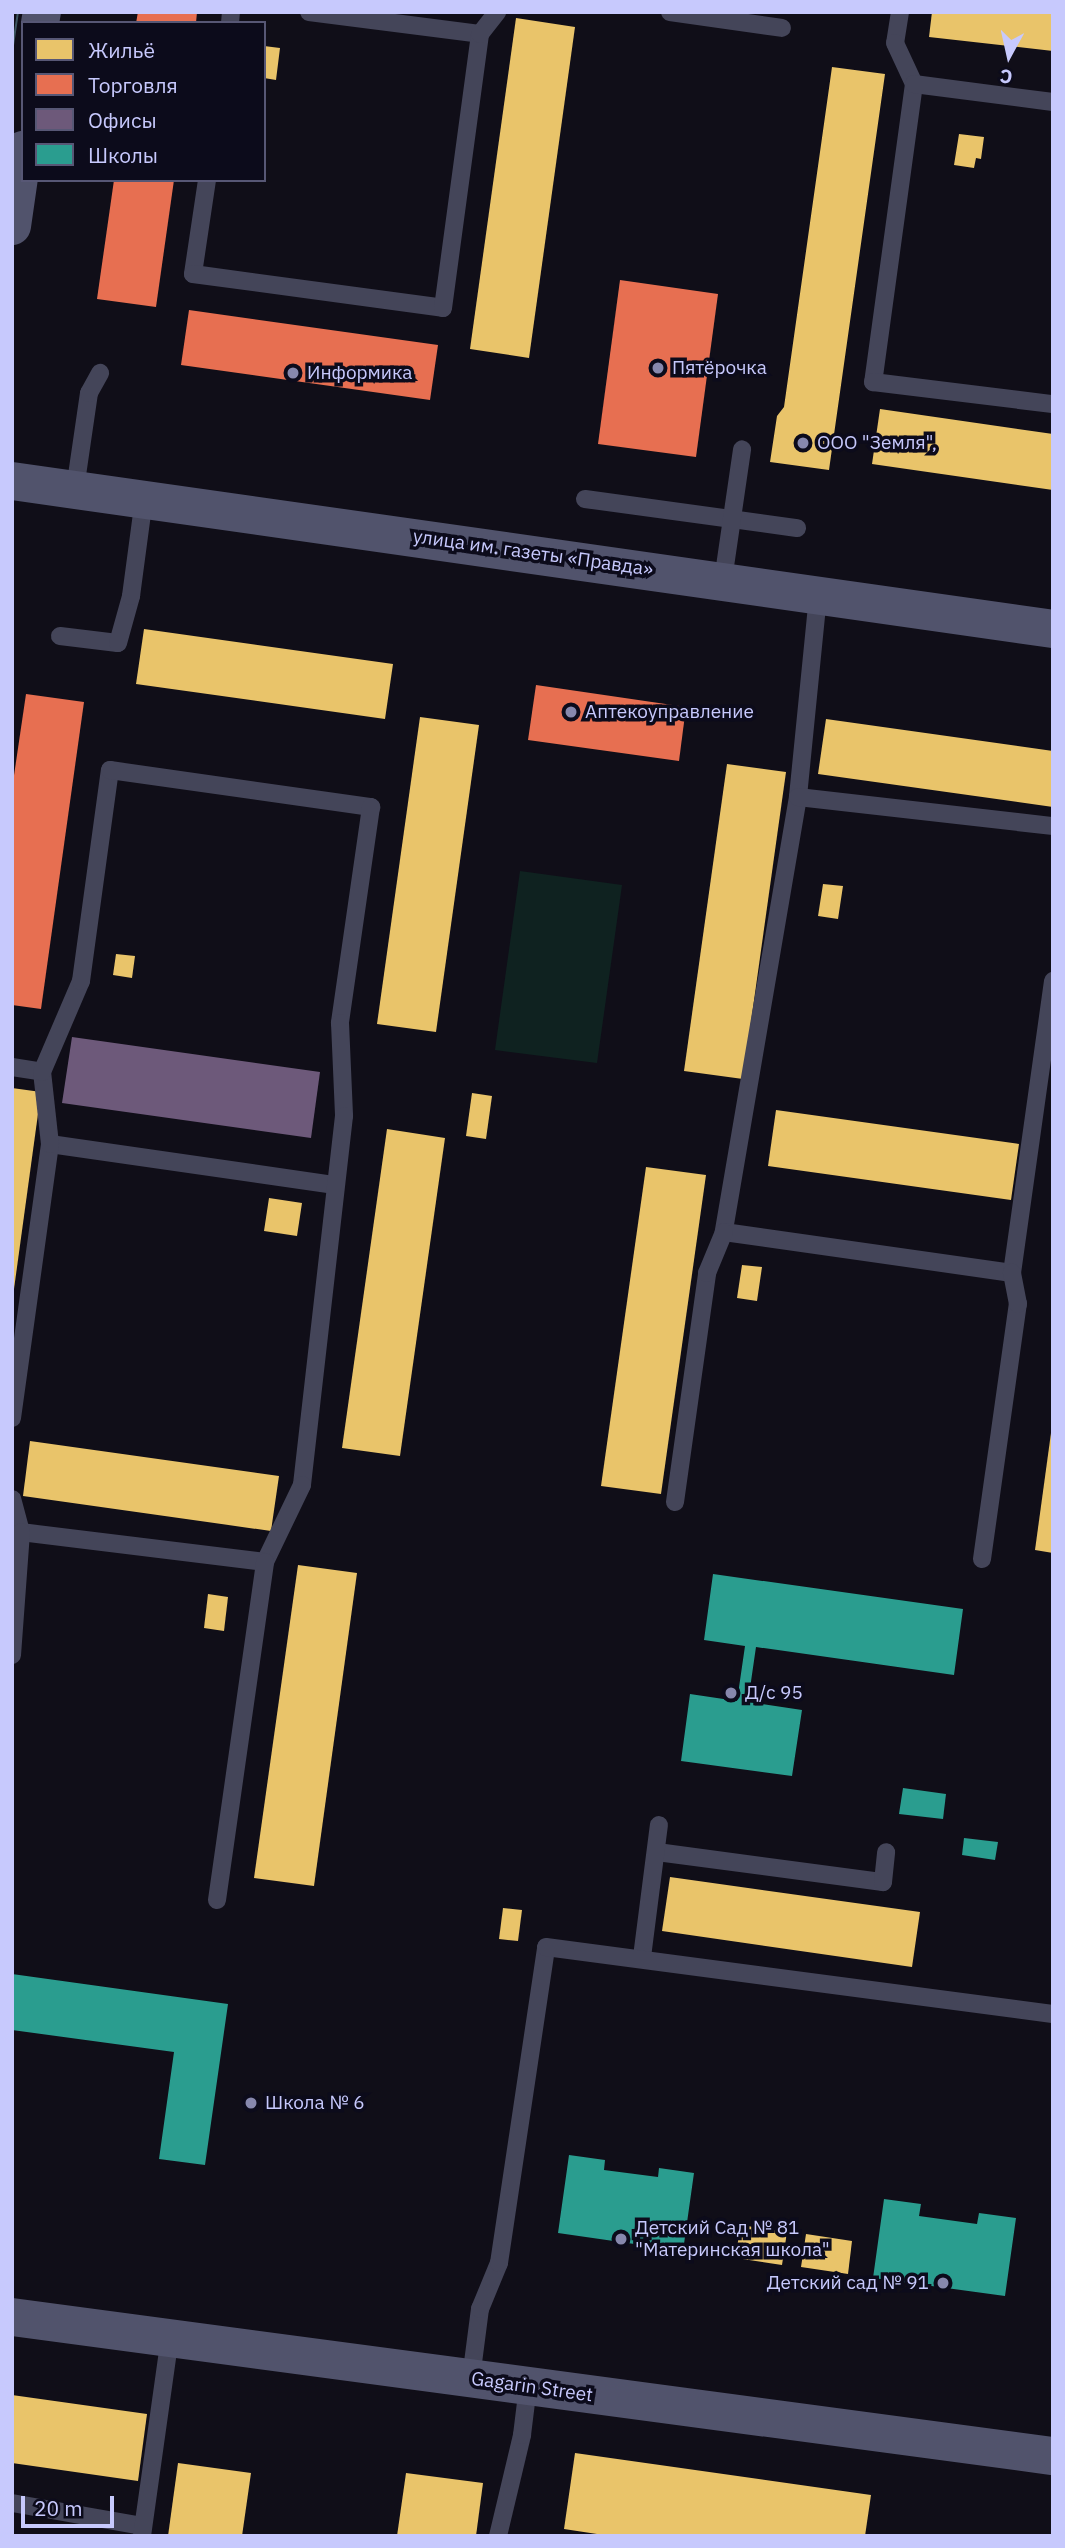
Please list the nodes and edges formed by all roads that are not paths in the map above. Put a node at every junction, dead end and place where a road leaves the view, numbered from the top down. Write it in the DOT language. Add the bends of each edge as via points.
graph roads {
  1 [pos="309,12"];
  2 [pos="497,12"];
  3 [pos="670,12"];
  4 [pos="900,12"];
  5 [pos="782,28"];
  6 [pos="480,34"];
  7 [pos="915,84"];
  8 [pos="1053,102"];
  9 [pos="21,164"];
  10 [pos="207,182"];
  11 [pos="12,226"];
  12 [pos="100,373"];
  13 [pos="1053,404"];
  14 [pos="742,449"];
  15 [pos="12,481"];
  16 [pos="75,489"];
  17 [pos="144,498"];
  18 [pos="585,499"];
  19 [pos="732,520"];
  20 [pos="797,528"];
  21 [pos="723,580"];
  22 [pos="818,596"];
  23 [pos="1053,629"];
  24 [pos="60,636"];
  25 [pos="798,797"];
  26 [pos="1053,826"];
  27 [pos="1053,981"];
  28 [pos="12,1067"];
  29 [pos="43,1072"];
  30 [pos="50,1144"];
  31 [pos="335,1185"];
  32 [pos="724,1232"];
  33 [pos="1012,1273"];
  34 [pos="12,1418"];
  35 [pos="12,1499"];
  36 [pos="675,1502"];
  37 [pos="22,1532"];
  38 [pos="982,1559"];
  39 [pos="265,1562"];
  40 [pos="12,1655"];
  41 [pos="659,1825"];
  42 [pos="657,1852"];
  43 [pos="886,1852"];
  44 [pos="217,1900"];
  45 [pos="642,1957"];
  46 [pos="1053,2014"];
  47 [pos="12,2317"];
  48 [pos="170,2337"];
  49 [pos="471,2378"];
  50 [pos="528,2386"];
  51 [pos="1053,2456"];
  52 [pos="12,2503"];
  53 [pos="142,2531"];
  54 [pos="498,2536"];
  1 -- 6 [label="lane"];
  2 -- 6 [label="lane"];
  3 -- 5 [label="lane"];
  4 -- 7 [label="lane" via="895,43"];
  6 -- 10 [label="lane" via="443,308 193,274"];
  7 -- 8 [label="lane"];
  7 -- 13 [label="lane" via="873,382"];
  9 -- 11 [label="main road"];
  12 -- 16 [label="lane" via="89,393"];
  14 -- 19 [label="lane"];
  15 -- 16 [label="main road, улица им. газеты «Правда»"];
  16 -- 17 [label="main road, улица им. газеты «Правда»"];
  17 -- 21 [label="main road, улица им. газеты «Правда»"];
  17 -- 24 [label="lane" via="131,596 118,643"];
  18 -- 19 [label="lane"];
  19 -- 20 [label="lane"];
  19 -- 21 [label="lane"];
  21 -- 22 [label="main road, улица им. газеты «Правда»"];
  22 -- 23 [label="main road, улица им. газеты «Правда»"];
  22 -- 25 [label="lane"];
  25 -- 26 [label="lane"];
  25 -- 32 [label="lane"];
  27 -- 33 [label="lane"];
  28 -- 29 [label="lane"];
  29 -- 30 [label="lane"];
  29 -- 31 [label="lane" via="80,981 110,770 371,807 340,1023 344,1116"];
  30 -- 31 [label="lane"];
  30 -- 34 [label="lane"];
  31 -- 39 [label="lane" via="302,1485"];
  32 -- 33 [label="lane"];
  32 -- 36 [label="lane" via="707,1273"];
  33 -- 38 [label="lane" via="1018,1304"];
  35 -- 37 [label="lane"];
  37 -- 39 [label="lane"];
  37 -- 40 [label="lane"];
  39 -- 44 [label="lane"];
  41 -- 42 [label="lane"];
  42 -- 43 [label="lane" via="883,1882"];
  42 -- 45 [label="lane"];
  45 -- 46 [label="lane"];
  45 -- 49 [label="lane" via="546,1947 499,2263 480,2309"];
  47 -- 48 [label="main road, Gagarin Street"];
  48 -- 49 [label="main road, Gagarin Street"];
  48 -- 53 [label="lane"];
  49 -- 50 [label="main road, Gagarin Street"];
  50 -- 51 [label="main road, Gagarin Street"];
  50 -- 54 [label="lane" via="522,2435"];
  52 -- 53 [label="lane"];
}
